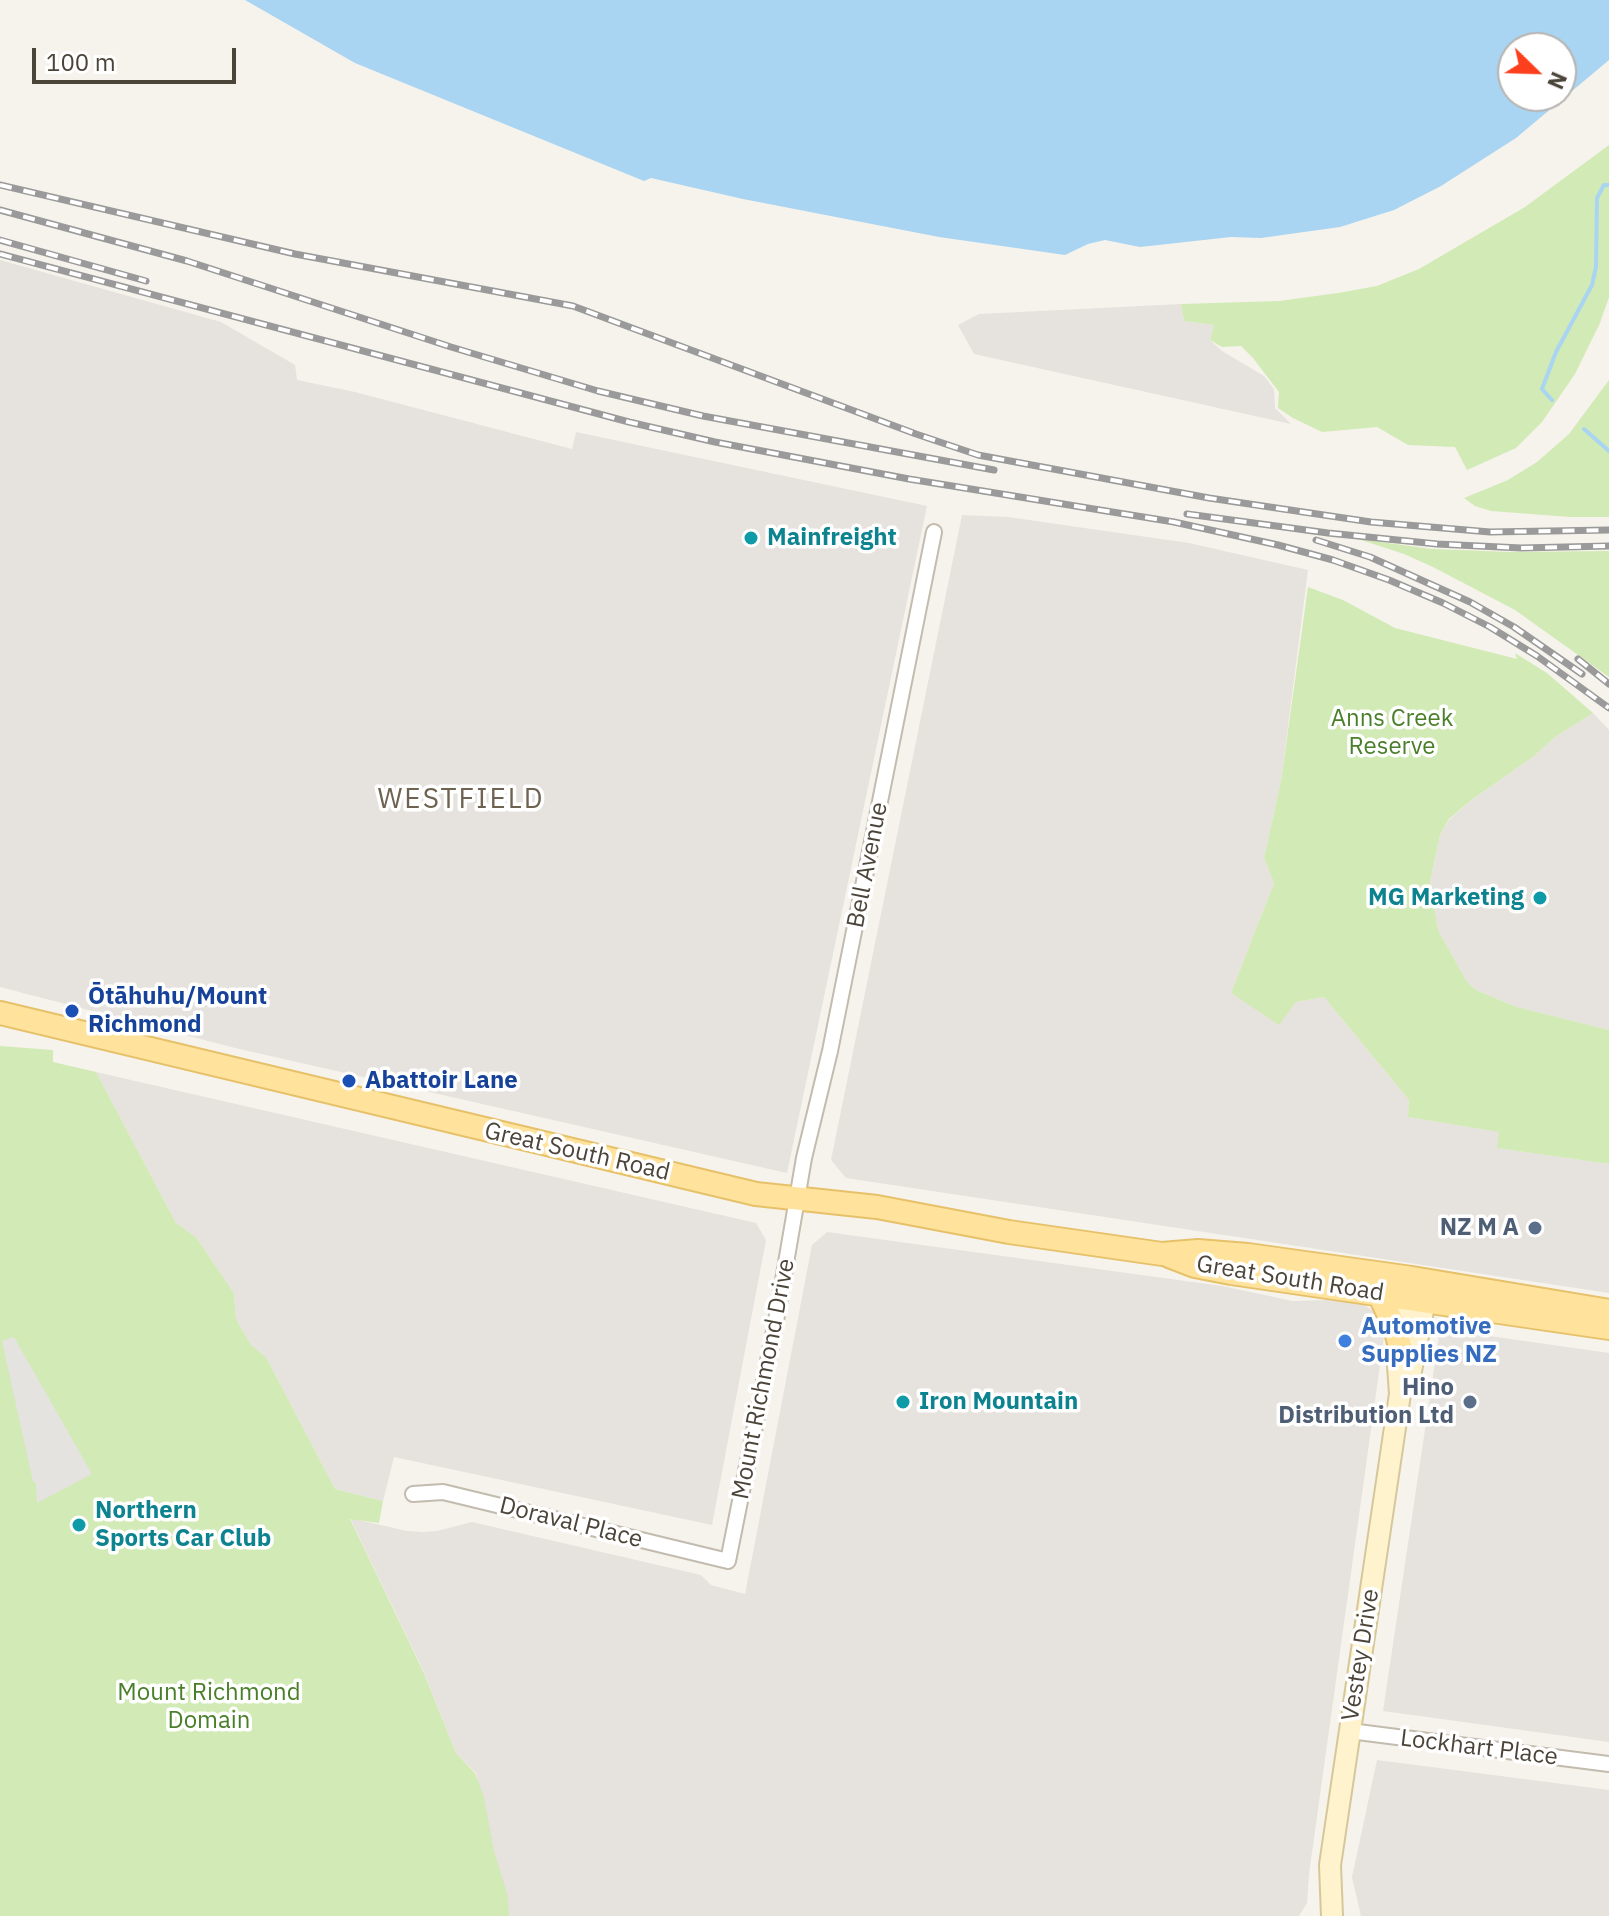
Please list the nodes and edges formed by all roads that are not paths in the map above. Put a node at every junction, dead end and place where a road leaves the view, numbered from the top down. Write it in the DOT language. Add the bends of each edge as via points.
graph roads {
  1 [pos="934,532"];
  2 [pos="0,1013"];
  3 [pos="798,1198"];
  4 [pos="1162,1254"];
  5 [pos="1419,1290"];
  6 [pos="1379,1294"];
  7 [pos="1609,1311"];
  8 [pos="1609,1328"];
  9 [pos="1401,1350"];
  10 [pos="1400,1394"];
  11 [pos="413,1494"];
  12 [pos="728,1561"];
  13 [pos="1350,1731"];
  14 [pos="1609,1764"];
  15 [pos="1332,1916"];
  1 -- 3 [label="street, Bell Avenue"];
  2 -- 3 [label="main road, Great South Road" via="742,1191"];
  3 -- 4 [label="main road, Great South Road"];
  3 -- 12 [label="street, Mount Richmond Drive"];
  4 -- 5 [label="main road, Great South Road" via="1248,1255"];
  4 -- 6 [label="main road, Great South Road" via="1231,1273"];
  5 -- 6 [label="main road, Great South Road"];
  5 -- 7 [label="main road, Great South Road"];
  5 -- 8 [label="main road, Great South Road"];
  5 -- 9 [label="street, Vestey Drive"];
  5 -- 10 [label="street, Vestey Drive" via="1411,1371"];
  6 -- 9 [label="main road"];
  9 -- 10 [label="street, Vestey Drive"];
  10 -- 13 [label="street, Vestey Drive"];
  11 -- 12 [label="street, Doraval Place" via="443,1492"];
  13 -- 14 [label="street, Lockhart Place"];
  13 -- 15 [label="street, Vestey Drive" via="1330,1865"];
}
